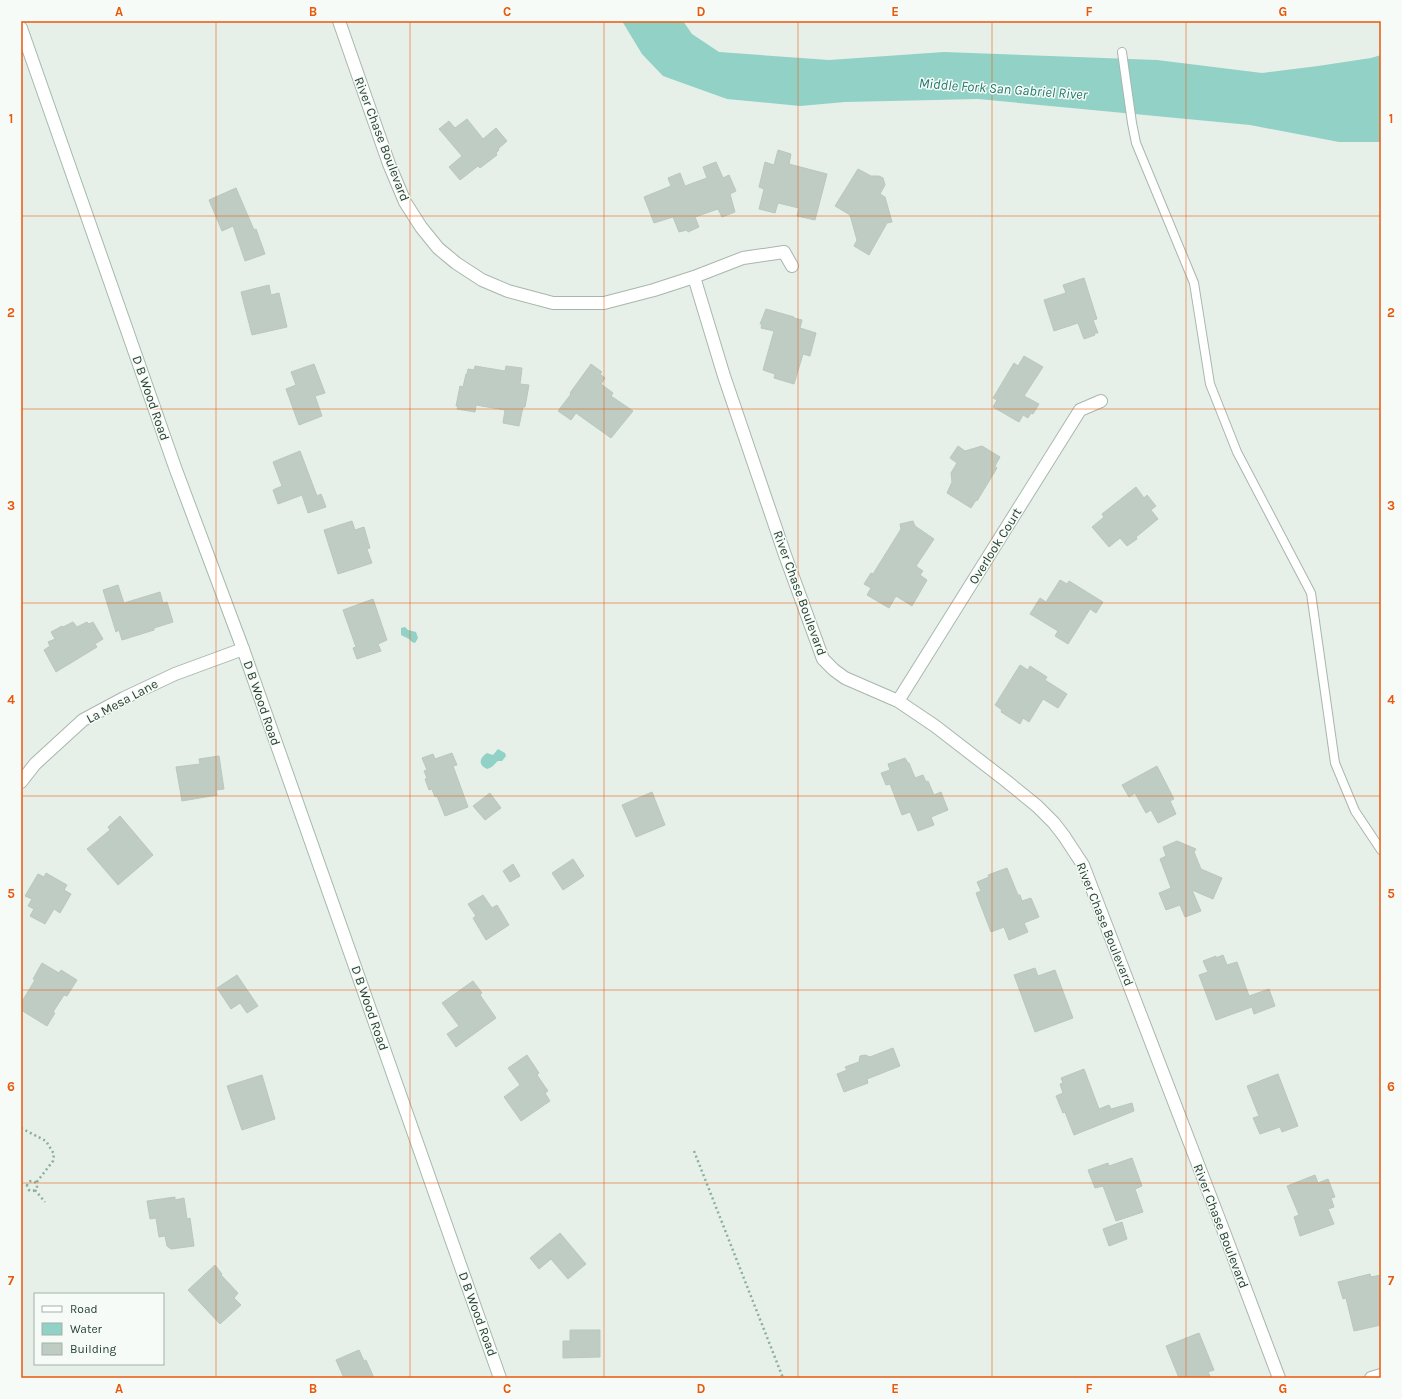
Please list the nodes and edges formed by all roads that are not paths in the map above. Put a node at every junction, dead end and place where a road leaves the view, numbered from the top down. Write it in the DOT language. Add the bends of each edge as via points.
graph roads {
  1 [pos="339,21"];
  2 [pos="21,28"];
  3 [pos="1122,52"];
  4 [pos="792,266"];
  5 [pos="694,277"];
  6 [pos="1101,401"];
  7 [pos="243,649"];
  8 [pos="898,701"];
  9 [pos="21,782"];
  10 [pos="1381,850"];
  11 [pos="1381,1375"];
  12 [pos="500,1378"];
  13 [pos="1278,1378"];
  14 [pos="1371,1378"];
  1 -- 5 [label="street, River Chase Boulevard" via="389,164 405,202 438,248 456,263 482,280 508,291 553,303 604,303"];
  2 -- 7 [label="street, D B Wood Road" via="179,476"];
  3 -- 10 [label="lane" via="1136,143 1194,283 1210,384 1237,452 1311,593 1335,763 1355,811"];
  4 -- 5 [label="street" via="784,252 743,258"];
  5 -- 8 [label="street, River Chase Boulevard" via="724,376 824,659 845,678"];
  6 -- 8 [label="street, Overlook Court" via="1080,410"];
  7 -- 9 [label="street, La Mesa Lane" via="175,674 84,720 35,764"];
  7 -- 12 [label="street, D B Wood Road"];
  8 -- 13 [label="street, River Chase Boulevard" via="956,741 1037,806 1062,833 1083,865"];
  11 -- 14 [label="street"];
}
